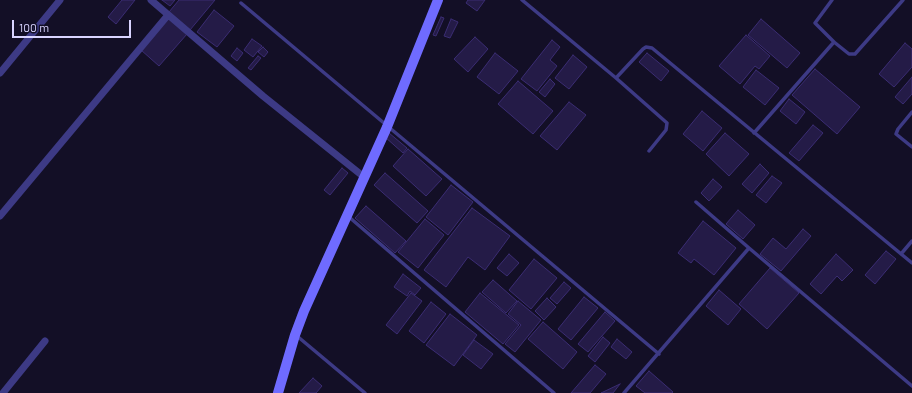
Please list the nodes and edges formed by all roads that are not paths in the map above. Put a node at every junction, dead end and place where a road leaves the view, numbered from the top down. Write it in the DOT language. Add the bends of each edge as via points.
graph roads {
  1 [pos="60,0"];
  2 [pos="151,0"];
  3 [pos="438,0"];
  4 [pos="522,0"];
  5 [pos="832,0"];
  6 [pos="903,0"];
  7 [pos="241,3"];
  8 [pos="168,15"];
  9 [pos="834,42"];
  10 [pos="0,73"];
  11 [pos="616,78"];
  12 [pos="912,112"];
  13 [pos="387,127"];
  14 [pos="754,133"];
  15 [pos="912,147"];
  16 [pos="649,151"];
  17 [pos="364,177"];
  18 [pos="696,202"];
  19 [pos="347,215"];
  20 [pos="0,216"];
  21 [pos="912,241"];
  22 [pos="749,248"];
  23 [pos="901,254"];
  24 [pos="912,263"];
  25 [pos="295,335"];
  26 [pos="45,341"];
  27 [pos="659,354"];
  28 [pos="912,386"];
  29 [pos="3,393"];
  30 [pos="278,393"];
  31 [pos="365,393"];
  32 [pos="554,393"];
  33 [pos="624,393"];
  1 -- 10 [label="street"];
  2 -- 8 [label="street"];
  3 -- 13 [label="street"];
  4 -- 11 [label="lane"];
  5 -- 9 [label="lane" via="815,23"];
  6 -- 9 [label="lane" via="855,54 849,54"];
  7 -- 13 [label="lane"];
  8 -- 17 [label="street"];
  8 -- 20 [label="street"];
  9 -- 14 [label="lane"];
  11 -- 14 [label="lane" via="646,47 652,48"];
  11 -- 16 [label="lane" via="667,123 666,130"];
  12 -- 15 [label="lane" via="896,134"];
  13 -- 17 [label="street"];
  13 -- 27 [label="lane"];
  14 -- 23 [label="lane"];
  17 -- 19 [label="street"];
  18 -- 22 [label="lane"];
  19 -- 25 [label="street"];
  19 -- 32 [label="lane"];
  21 -- 23 [label="lane"];
  22 -- 27 [label="lane"];
  22 -- 28 [label="lane"];
  23 -- 24 [label="lane"];
  25 -- 30 [label="street"];
  25 -- 31 [label="lane"];
  26 -- 29 [label="street"];
  27 -- 33 [label="lane"];
}
